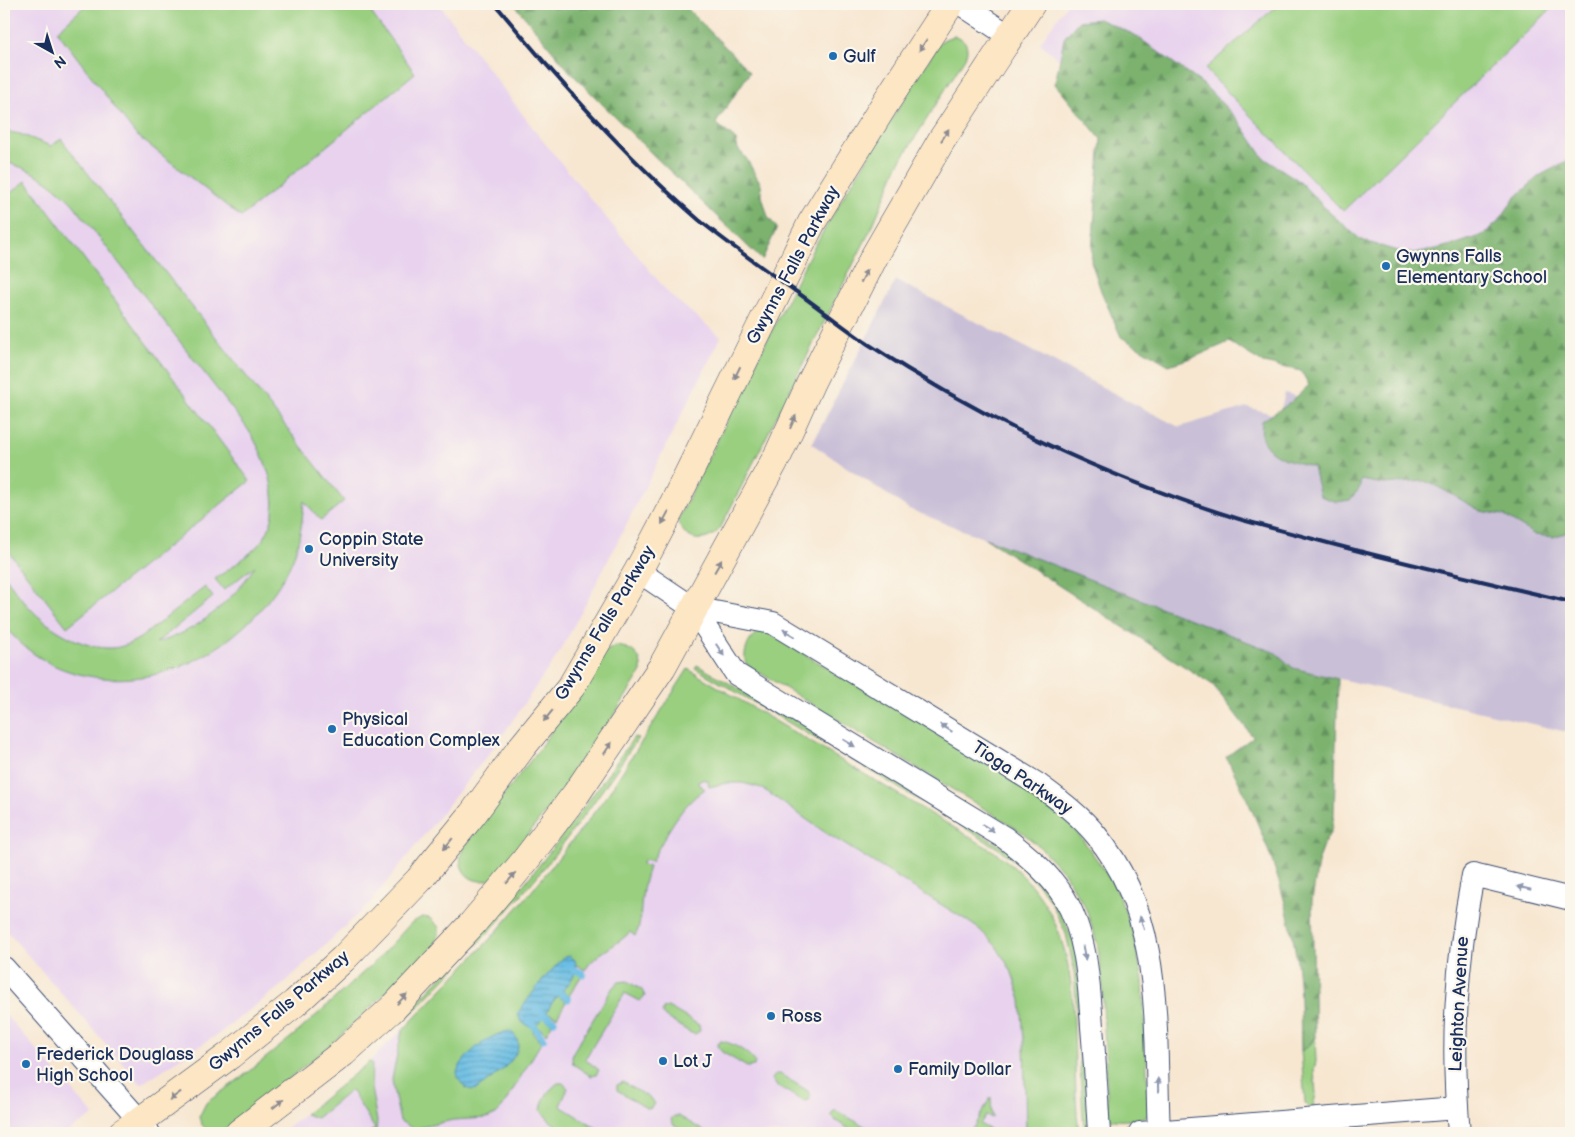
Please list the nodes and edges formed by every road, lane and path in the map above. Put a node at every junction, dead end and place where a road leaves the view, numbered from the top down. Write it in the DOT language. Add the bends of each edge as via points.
graph roads {
  1 [pos="950,4"];
  2 [pos="961,4"];
  3 [pos="1031,4"];
  4 [pos="1009,36"];
  5 [pos="638,571"];
  6 [pos="693,608"];
  7 [pos="1571,899"];
  8 [pos="4,968"];
  9 [pos="1457,1108"];
  10 [pos="137,1129"];
  11 [pos="239,1133"];
  12 [pos="1099,1133"];
  13 [pos="1153,1133"];
  14 [pos="1459,1133"];
  1 -- 5 [label="main road, Gwynns Falls Parkway, one-way" via="812,222"];
  2 -- 4 [label="street"];
  3 -- 4 [label="main road"];
  6 -- 4 [label="main road, one-way" via="779,453 874,257 941,141"];
  5 -- 6 [label="street, Tioga Parkway"];
  5 -- 10 [label="main road, Gwynns Falls Parkway, one-way" via="571,687 419,880 343,959 295,1003"];
  11 -- 6 [label="main road, one-way" via="372,1027 428,973 472,924 576,794 662,667"];
  6 -- 12 [label="street, Tioga Parkway, one-way" via="736,674 1005,838 1030,857 1064,897 1082,944 1086,968"];
  13 -- 6 [label="street, Tioga Parkway, one-way" via="1155,1002 1150,957 1142,923 1130,893 1116,864 1096,835 1072,810 1039,785 774,624"];
  7 -- 9 [label="street, Leighton Avenue, one-way" via="1473,875 1458,977 1454,1038"];
  8 -- 10 [label="street"];
  9 -- 13 [label="street"];
  9 -- 14 [label="street, Leighton Avenue"];
}
